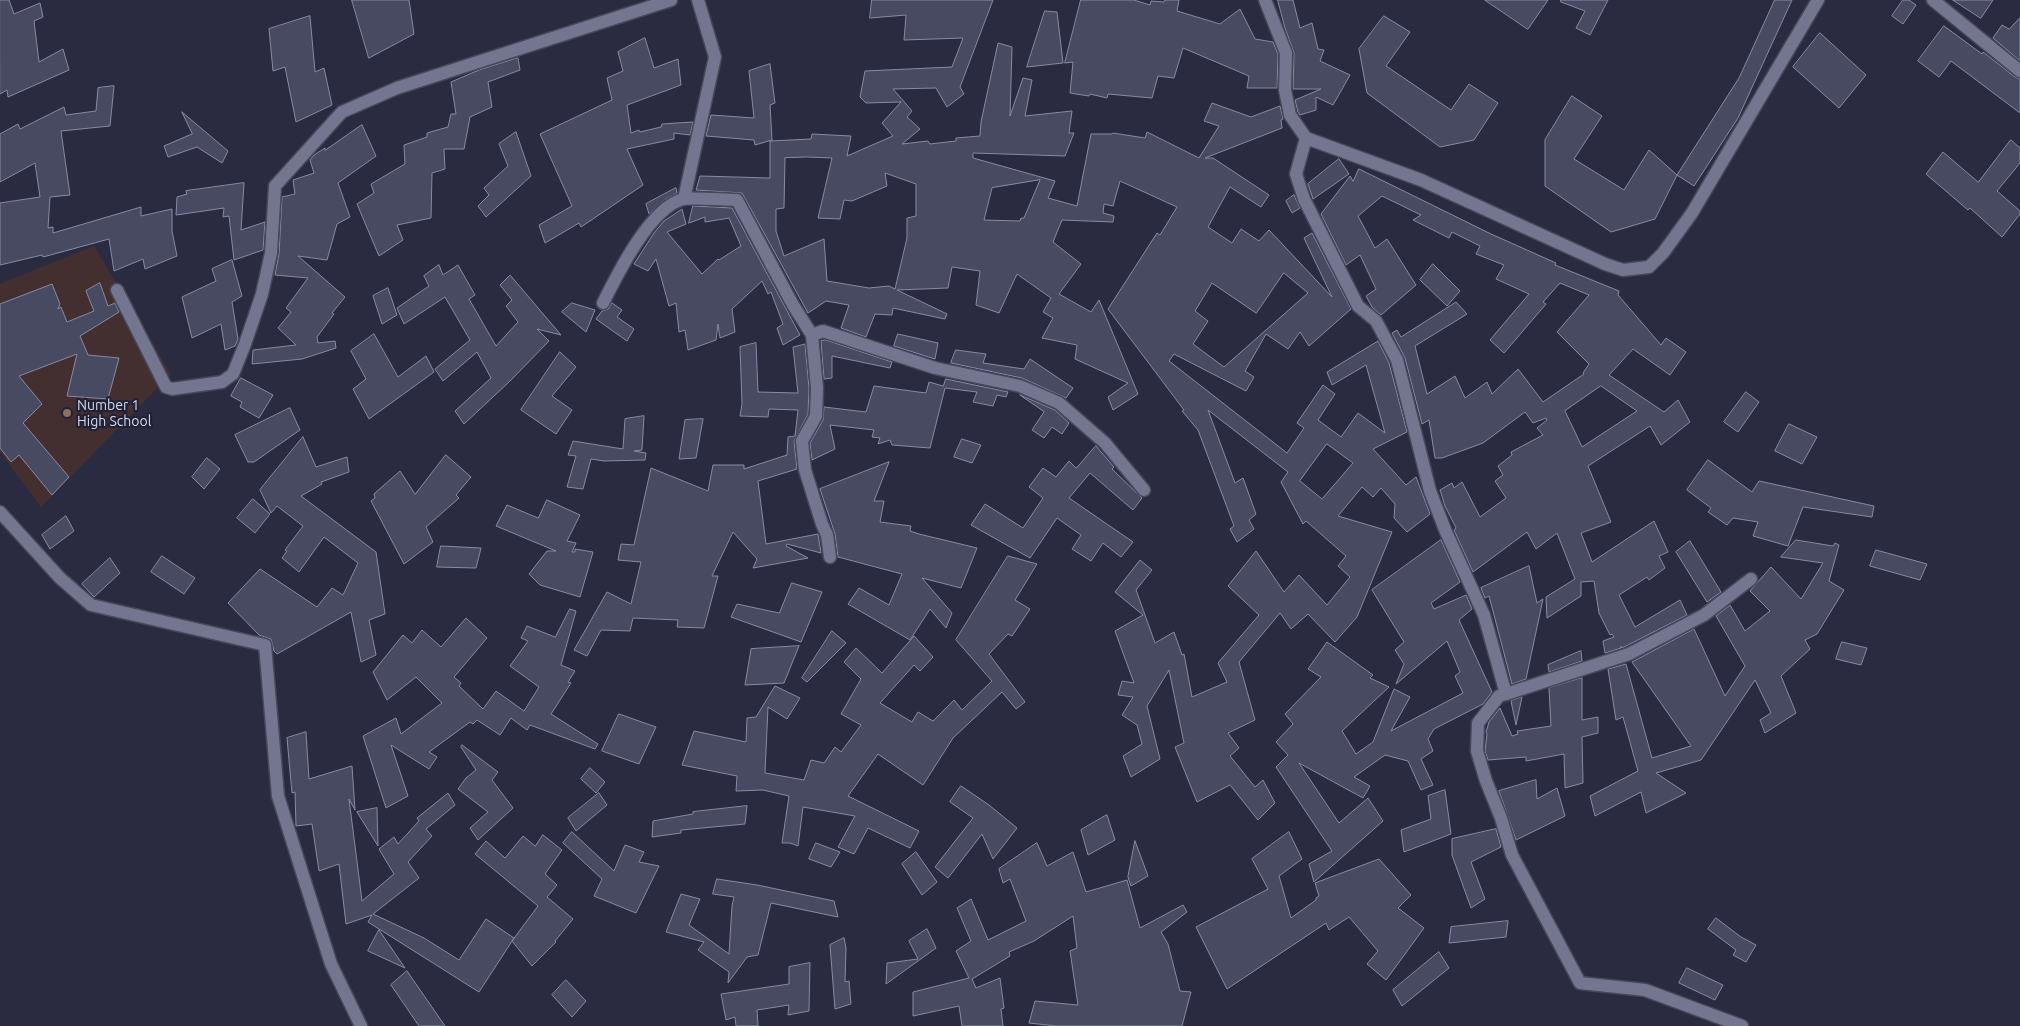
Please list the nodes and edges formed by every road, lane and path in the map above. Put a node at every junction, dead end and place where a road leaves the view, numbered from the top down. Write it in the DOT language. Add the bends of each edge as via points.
graph roads {
  1 [pos="672,0"];
  2 [pos="698,0"];
  3 [pos="1265,0"];
  4 [pos="1818,0"];
  5 [pos="1933,0"];
  6 [pos="2020,71"];
  7 [pos="1306,138"];
  8 [pos="684,199"];
  9 [pos="117,290"];
  10 [pos="603,303"];
  11 [pos="812,335"];
  12 [pos="1144,490"];
  13 [pos="0,512"];
  14 [pos="830,557"];
  15 [pos="1752,579"];
  16 [pos="1506,694"];
  17 [pos="361,1026"];
  18 [pos="1742,1026"];
  1 -- 9 [label="street" via="397,88 342,112 274,186 271,253 262,294 233,374 222,382 172,389 166,387"];
  2 -- 8 [label="street" via="715,56"];
  3 -- 7 [label="street" via="1286,53 1285,90 1290,115"];
  4 -- 7 [label="street" via="1692,213 1649,267 1623,270 1605,264 1421,180"];
  5 -- 6 [label="street"];
  7 -- 16 [label="street" via="1296,174 1304,199 1358,306 1376,321 1397,360 1430,491 1484,615"];
  8 -- 10 [label="street" via="659,213 617,274"];
  8 -- 11 [label="street" via="737,200"];
  11 -- 12 [label="street" via="823,331 935,368 1020,386 1059,403 1106,443"];
  11 -- 14 [label="street" via="816,416 802,441 804,470 828,535"];
  13 -- 17 [label="street" via="60,578 91,605 265,645 278,796 331,964"];
  15 -- 16 [label="street" via="1704,615 1629,654"];
  16 -- 18 [label="street" via="1499,696 1478,723 1477,751 1512,855 1580,983 1645,990"];
}
